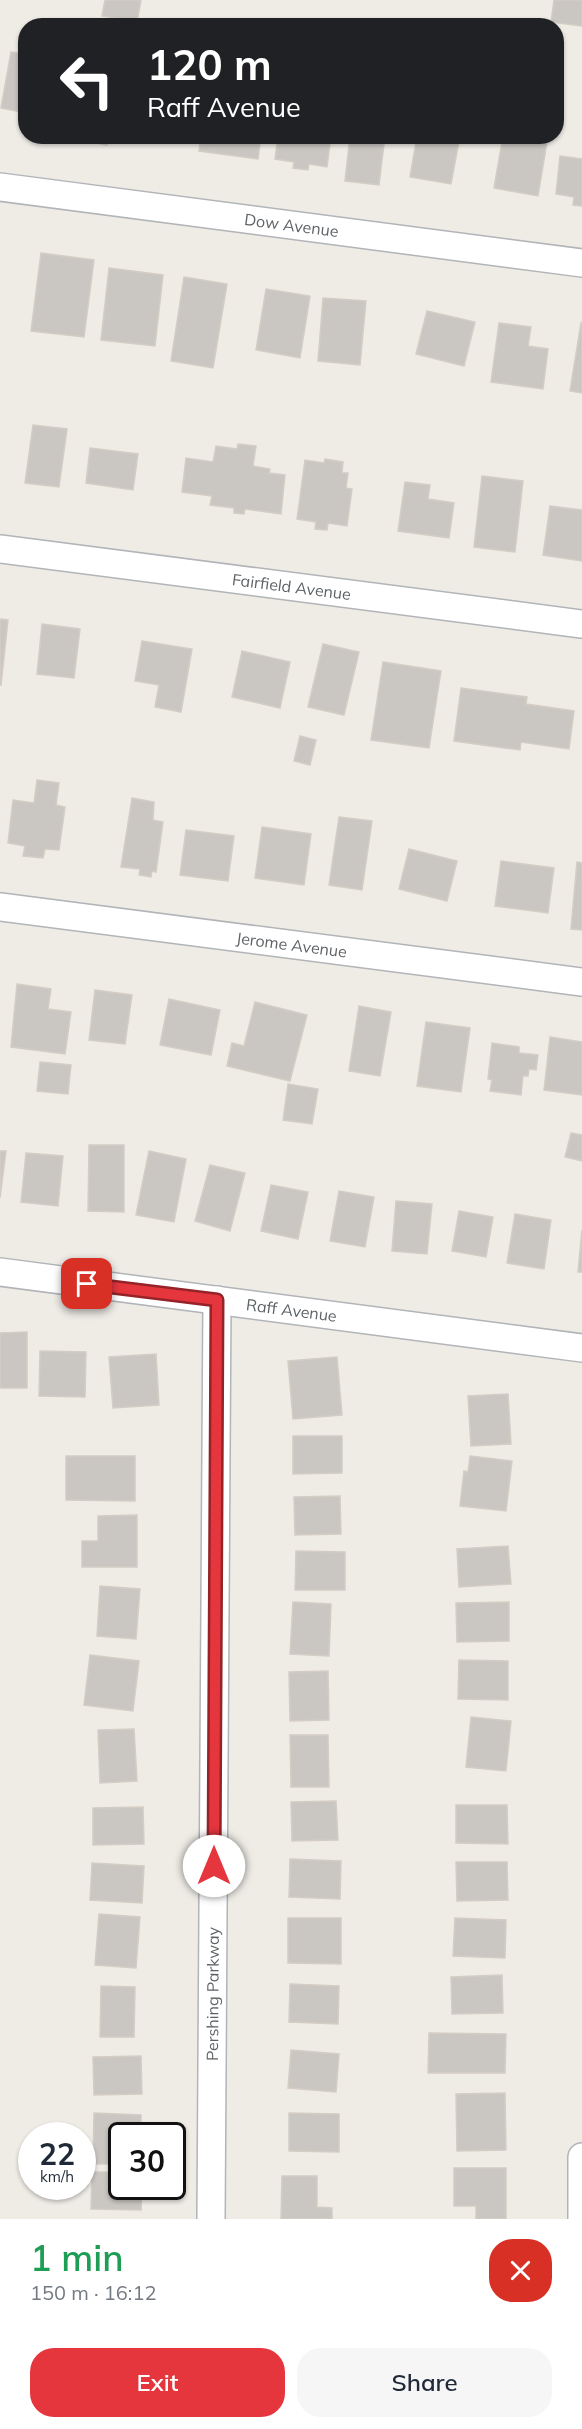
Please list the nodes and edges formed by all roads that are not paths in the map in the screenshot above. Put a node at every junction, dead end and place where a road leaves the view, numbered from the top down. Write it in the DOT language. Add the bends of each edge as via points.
graph roads {
  1 [pos="0,187"];
  2 [pos="582,263"];
  3 [pos="0,549"];
  4 [pos="582,624"];
  5 [pos="0,907"];
  6 [pos="582,982"];
  7 [pos="0,1272"];
  8 [pos="217,1300"];
  9 [pos="582,1348"];
  10 [pos="582,2157"];
  11 [pos="212,2219"];
  12 [pos="582,2219"];
  1 -- 2 [label="street, Dow Avenue"];
  3 -- 4 [label="street, Fairfield Avenue"];
  5 -- 6 [label="street, Jerome Avenue"];
  7 -- 8 [label="street, Raff Avenue"];
  8 -- 9 [label="street, Raff Avenue"];
  8 -- 11 [label="street, Pershing Parkway"];
  10 -- 12 [label="street"];
}
